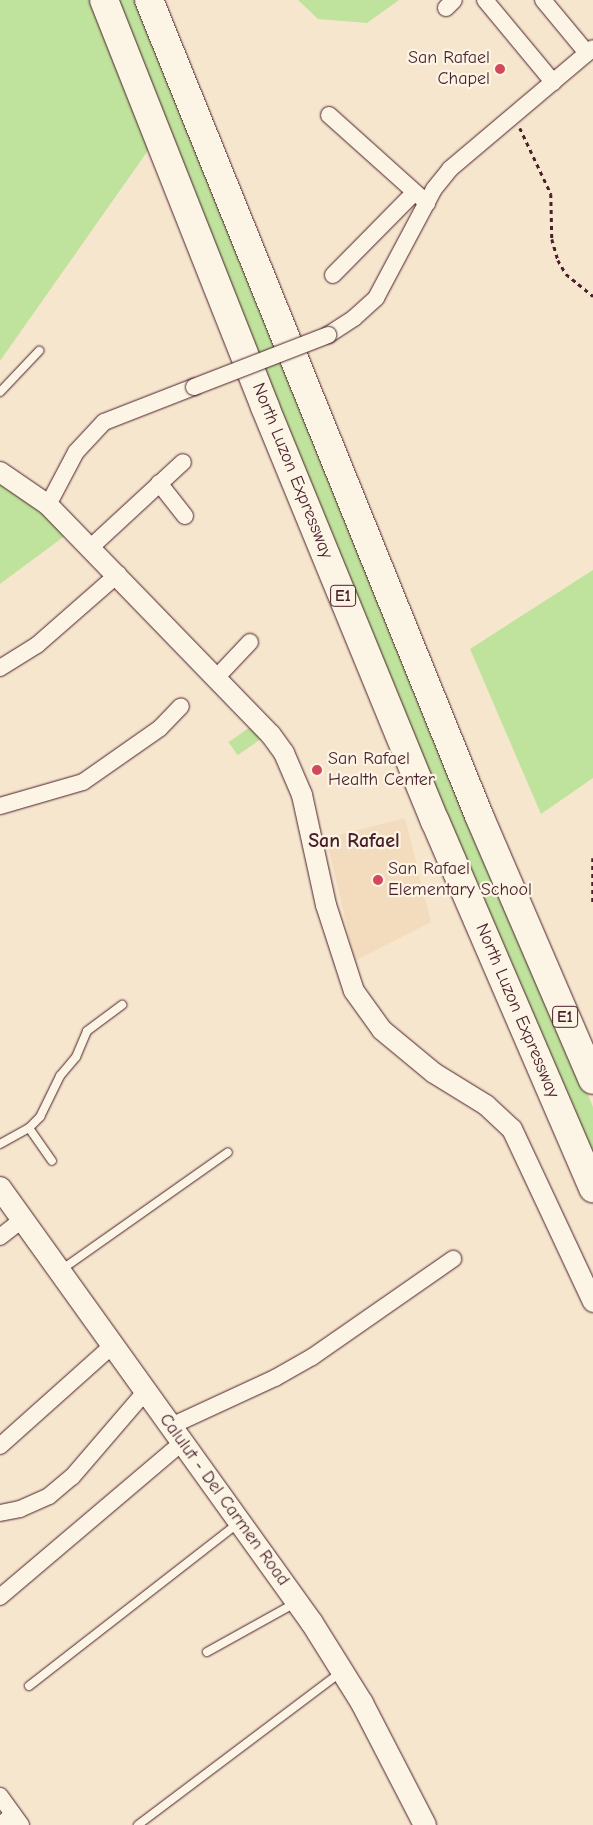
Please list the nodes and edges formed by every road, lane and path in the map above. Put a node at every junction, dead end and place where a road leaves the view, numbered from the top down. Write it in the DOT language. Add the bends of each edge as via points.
graph roads {
  1 [pos="104,0"];
  2 [pos="149,0"];
  3 [pos="485,0"];
  4 [pos="543,0"];
  5 [pos="590,50"];
  6 [pos="553,82"];
  7 [pos="512,114"];
  8 [pos="330,115"];
  9 [pos="413,194"];
  10 [pos="427,204"];
  11 [pos="333,275"];
  12 [pos="593,296"];
  13 [pos="39,350"];
  14 [pos="0,392"];
  15 [pos="182,462"];
  16 [pos="0,472"];
  17 [pos="159,483"];
  18 [pos="48,505"];
  19 [pos="185,516"];
  20 [pos="91,547"];
  21 [pos="118,574"];
  22 [pos="250,642"];
  23 [pos="0,668"];
  24 [pos="217,677"];
  25 [pos="181,706"];
  26 [pos="0,806"];
  27 [pos="593,858"];
  28 [pos="593,902"];
  29 [pos="122,1005"];
  30 [pos="593,1080"];
  31 [pos="29,1128"];
  32 [pos="0,1144"];
  33 [pos="228,1152"];
  34 [pos="52,1161"];
  35 [pos="0,1188"];
  36 [pos="593,1188"];
  37 [pos="23,1219"];
  38 [pos="0,1237"];
  39 [pos="453,1259"];
  40 [pos="60,1272"];
  41 [pos="593,1302"];
  42 [pos="113,1345"];
  43 [pos="146,1391"];
  44 [pos="177,1434"];
  45 [pos="0,1446"];
  46 [pos="0,1513"];
  47 [pos="240,1521"];
  48 [pos="0,1597"];
  49 [pos="296,1602"];
  50 [pos="207,1652"];
  51 [pos="343,1671"];
  52 [pos="29,1686"];
  53 [pos="0,1796"];
  54 [pos="12,1821"];
  55 [pos="420,1823"];
  56 [pos="138,1825"];
  1 -- 36 [label="highway, North Luzon Expressway / E1" via="265,407 435,822"];
  2 -- 30 [label="highway, E1" via="480,818"];
  3 -- 6 [label="street"];
  4 -- 5 [label="street"];
  5 -- 6 [label="street"];
  6 -- 7 [label="street"];
  7 -- 10 [label="street" via="450,169"];
  7 -- 12 [label="path" via="551,194 552,239 558,260 566,274"];
  8 -- 9 [label="street"];
  9 -- 10 [label="street"];
  9 -- 11 [label="street"];
  10 -- 18 [label="street, bridge" via="376,298 354,318 328,334 104,422 76,452"];
  13 -- 14 [label="lane"];
  15 -- 17 [label="street"];
  16 -- 18 [label="street"];
  17 -- 19 [label="street"];
  17 -- 20 [label="street"];
  18 -- 20 [label="street"];
  20 -- 21 [label="street"];
  21 -- 23 [label="street" via="37,644"];
  21 -- 24 [label="street"];
  22 -- 24 [label="street"];
  24 -- 41 [label="street" via="266,728 284,753 302,795 320,882 343,962 364,1009 382,1030 414,1057 486,1105 512,1129"];
  25 -- 26 [label="street" via="160,728 83,782"];
  27 -- 28 [label="path"];
  29 -- 31 [label="lane" via="88,1031 76,1057 60,1076 40,1117"];
  31 -- 32 [label="lane"];
  31 -- 34 [label="lane"];
  33 -- 40 [label="lane"];
  35 -- 37 [label="main road, Calulut - Del Carmen Road"];
  37 -- 38 [label="street"];
  37 -- 40 [label="main road, Calulut - Del Carmen Road"];
  39 -- 44 [label="street" via="343,1338"];
  40 -- 42 [label="main road, Calulut - Del Carmen Road"];
  42 -- 43 [label="main road, Calulut - Del Carmen Road"];
  42 -- 45 [label="street"];
  43 -- 44 [label="main road, Calulut - Del Carmen Road"];
  43 -- 46 [label="street" via="72,1477 36,1504"];
  44 -- 47 [label="main road, Calulut - Del Carmen Road"];
  44 -- 48 [label="street"];
  47 -- 49 [label="main road, Calulut - Del Carmen Road"];
  47 -- 52 [label="lane"];
  49 -- 50 [label="lane"];
  49 -- 51 [label="main road, Calulut - Del Carmen Road"];
  51 -- 55 [label="main road, Calulut - Del Carmen Road"];
  51 -- 56 [label="lane"];
  53 -- 54 [label="street"];
}
